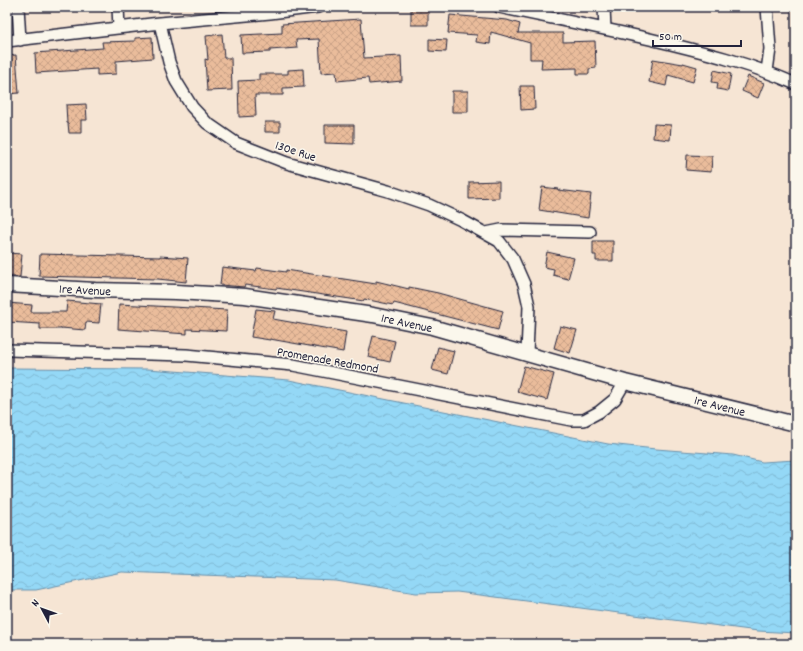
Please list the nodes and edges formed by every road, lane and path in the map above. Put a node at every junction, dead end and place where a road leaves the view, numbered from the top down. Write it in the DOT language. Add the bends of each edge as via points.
graph roads {
  1 [pos="18,7"];
  2 [pos="118,7"];
  3 [pos="318,7"];
  4 [pos="499,7"];
  5 [pos="604,7"];
  6 [pos="767,7"];
  7 [pos="286,9"];
  8 [pos="160,23"];
  9 [pos="119,28"];
  10 [pos="605,29"];
  11 [pos="20,40"];
  12 [pos="7,41"];
  13 [pos="767,71"];
  14 [pos="796,84"];
  15 [pos="590,232"];
  16 [pos="486,233"];
  17 [pos="7,285"];
  18 [pos="7,350"];
  19 [pos="527,353"];
  20 [pos="625,382"];
  21 [pos="796,424"];
  1 -- 11 [label="street"];
  2 -- 9 [label="street"];
  3 -- 7 [label="street"];
  4 -- 10 [label="street"];
  5 -- 10 [label="street"];
  6 -- 13 [label="street" via="770,50"];
  7 -- 8 [label="street"];
  8 -- 9 [label="street"];
  8 -- 16 [label="street, 130e Rue" via="176,81 192,107 207,123 236,143 287,163 388,191 430,206"];
  9 -- 11 [label="street"];
  10 -- 13 [label="street" via="706,52"];
  11 -- 12 [label="street"];
  13 -- 14 [label="street"];
  15 -- 16 [label="street" via="501,230"];
  16 -- 19 [label="street, 130e Rue" via="499,241 513,259 524,284 529,306"];
  17 -- 19 [label="street, 1re Avenue" via="245,296 432,326"];
  18 -- 20 [label="street, Promenade Redmond" via="186,355 293,365 571,420 584,420 599,412 615,399"];
  19 -- 20 [label="street, 1re Avenue"];
  20 -- 21 [label="street, 1re Avenue"];
}
